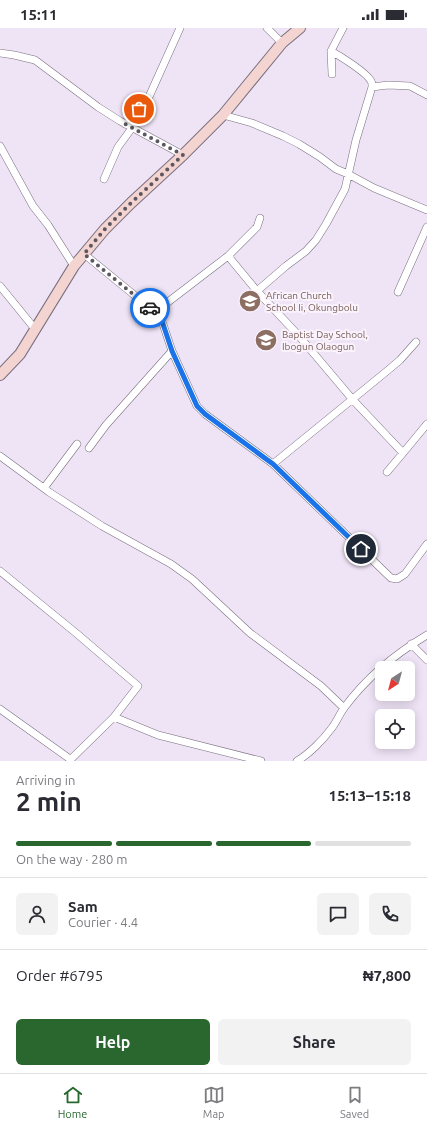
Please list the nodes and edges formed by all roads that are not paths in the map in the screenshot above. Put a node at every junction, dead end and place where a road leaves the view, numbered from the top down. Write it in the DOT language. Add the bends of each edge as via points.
graph roads {
  1 [pos="180,28"];
  2 [pos="267,28"];
  3 [pos="300,28"];
  4 [pos="343,28"];
  5 [pos="282,43"];
  6 [pos="332,51"];
  7 [pos="0,53"];
  8 [pos="332,74"];
  9 [pos="372,87"];
  10 [pos="427,95"];
  11 [pos="223,114"];
  12 [pos="125,124"];
  13 [pos="132,128"];
  14 [pos="0,146"];
  15 [pos="183,155"];
  16 [pos="348,174"];
  17 [pos="104,179"];
  18 [pos="427,210"];
  19 [pos="260,218"];
  20 [pos="427,227"];
  21 [pos="84,254"];
  22 [pos="228,256"];
  23 [pos="74,266"];
  24 [pos="0,286"];
  25 [pos="257,291"];
  26 [pos="398,292"];
  27 [pos="155,312"];
  28 [pos="35,329"];
  29 [pos="416,342"];
  30 [pos="172,351"];
  31 [pos="0,375"];
  32 [pos="353,400"];
  33 [pos="427,424"];
  34 [pos="77,444"];
  35 [pos="89,448"];
  36 [pos="404,453"];
  37 [pos="0,456"];
  38 [pos="273,464"];
  39 [pos="387,472"];
  40 [pos="44,488"];
  41 [pos="427,544"];
  42 [pos="0,571"];
  43 [pos="427,635"];
  44 [pos="411,644"];
  45 [pos="427,660"];
  46 [pos="344,708"];
  47 [pos="0,709"];
  48 [pos="114,717"];
  49 [pos="69,760"];
  50 [pos="261,761"];
  51 [pos="297,761"];
  1 -- 12 [label="street" via="148,99"];
  2 -- 5 [label="street"];
  3 -- 5 [label="main road"];
  4 -- 6 [label="street"];
  5 -- 11 [label="main road"];
  6 -- 8 [label="street"];
  6 -- 9 [label="street" via="371,80"];
  7 -- 12 [label="street" via="36,60"];
  9 -- 10 [label="street" via="410,86"];
  9 -- 16 [label="street"];
  11 -- 15 [label="main road"];
  11 -- 16 [label="street" via="283,136"];
  12 -- 13 [label="street"];
  13 -- 15 [label="street"];
  13 -- 17 [label="street" via="118,147"];
  14 -- 23 [label="street" via="33,206"];
  15 -- 21 [label="main road" via="131,203"];
  16 -- 18 [label="street"];
  16 -- 25 [label="street" via="345,189 316,240"];
  19 -- 22 [label="street" via="257,226"];
  20 -- 26 [label="street"];
  21 -- 23 [label="main road"];
  21 -- 27 [label="street"];
  22 -- 25 [label="street"];
  22 -- 27 [label="street"];
  23 -- 28 [label="main road"];
  24 -- 28 [label="street"];
  25 -- 32 [label="street"];
  27 -- 30 [label="street" via="163,324"];
  28 -- 31 [label="main road" via="20,354"];
  29 -- 32 [label="street" via="400,360"];
  30 -- 35 [label="street" via="106,425"];
  30 -- 38 [label="street" via="197,406"];
  32 -- 36 [label="street"];
  32 -- 38 [label="street"];
  33 -- 36 [label="street"];
  34 -- 40 [label="street"];
  36 -- 39 [label="street"];
  37 -- 40 [label="street"];
  38 -- 41 [label="street" via="391,578 397,579 405,574"];
  40 -- 46 [label="street" via="102,526 171,564 250,633 321,686"];
  42 -- 48 [label="street" via="138,686"];
  43 -- 44 [label="street"];
  44 -- 45 [label="street"];
  44 -- 46 [label="street" via="373,674"];
  46 -- 51 [label="street" via="330,730 312,750"];
  47 -- 49 [label="street"];
  48 -- 49 [label="street"];
  48 -- 50 [label="street" via="158,735"];
}
